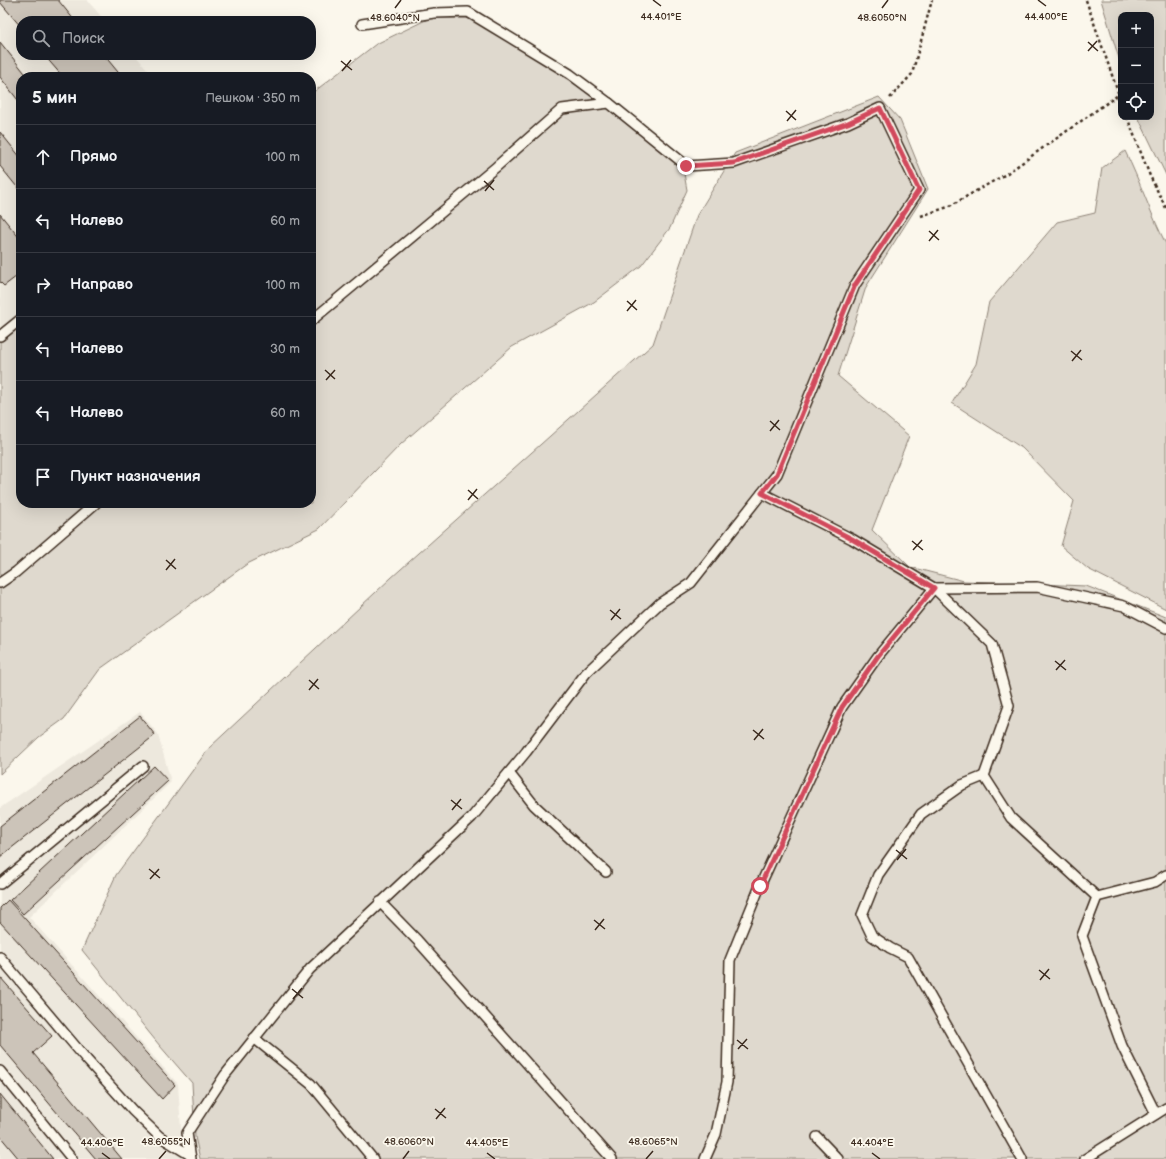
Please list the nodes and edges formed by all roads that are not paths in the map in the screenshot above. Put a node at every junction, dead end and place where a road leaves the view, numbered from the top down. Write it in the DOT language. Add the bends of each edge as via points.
graph roads {
  1 [pos="362,24"];
  2 [pos="609,103"];
  3 [pos="316,317"];
  4 [pos="16,323"];
  5 [pos="0,336"];
  6 [pos="762,493"];
  7 [pos="90,508"];
  8 [pos="0,583"];
  9 [pos="934,588"];
  10 [pos="1166,628"];
  11 [pos="143,766"];
  12 [pos="509,773"];
  13 [pos="984,776"];
  14 [pos="606,872"];
  15 [pos="1166,875"];
  16 [pos="0,884"];
  17 [pos="1097,896"];
  18 [pos="380,902"];
  19 [pos="0,957"];
  20 [pos="254,1038"];
  21 [pos="0,1071"];
  22 [pos="1166,1108"];
  23 [pos="1156,1114"];
  24 [pos="816,1136"];
  25 [pos="190,1157"];
  26 [pos="72,1159"];
  27 [pos="373,1159"];
  28 [pos="612,1159"];
  29 [pos="705,1159"];
  30 [pos="838,1159"];
  31 [pos="1022,1159"];
  32 [pos="1085,1159"];
  1 -- 2 [label="lane" via="434,12 468,12 570,74"];
  2 -- 3 [label="lane" via="562,108 496,167"];
  2 -- 6 [label="lane" via="686,166 734,163 848,123 880,108 919,190 855,285 777,474"];
  4 -- 5 [label="lane"];
  6 -- 9 [label="lane" via="852,539"];
  6 -- 12 [label="lane" via="692,583 660,603 586,673"];
  7 -- 8 [label="lane"];
  9 -- 10 [label="lane" via="1037,587 1124,606"];
  9 -- 13 [label="lane" via="992,644 1010,706"];
  9 -- 29 [label="lane" via="878,656 842,707 760,886 730,960 727,1082 716,1134"];
  11 -- 16 [label="lane"];
  12 -- 14 [label="lane" via="534,805"];
  12 -- 18 [label="lane" via="472,817"];
  13 -- 17 [label="lane" via="1011,818"];
  13 -- 31 [label="lane" via="962,785 921,814 878,874 862,915 872,936 908,957"];
  15 -- 17 [label="lane" via="1155,882"];
  17 -- 23 [label="lane" via="1082,936 1122,1046"];
  18 -- 20 [label="lane" via="310,969"];
  18 -- 28 [label="lane" via="417,940"];
  19 -- 25 [label="lane" via="134,1111 159,1136"];
  20 -- 25 [label="lane" via="225,1075 186,1133"];
  20 -- 27 [label="lane" via="311,1084"];
  21 -- 26 [label="lane"];
  22 -- 23 [label="lane"];
  23 -- 32 [label="lane"];
  24 -- 30 [label="lane"];
}
